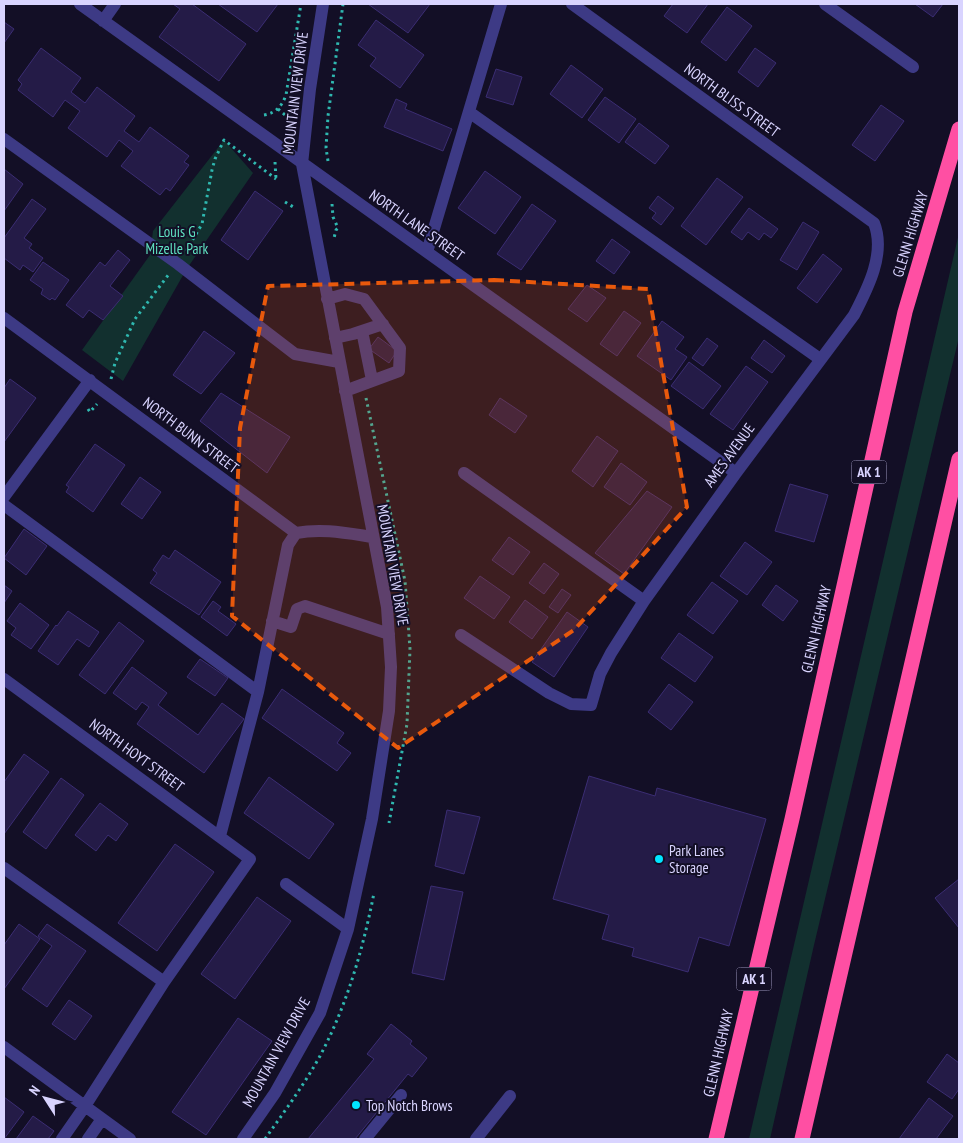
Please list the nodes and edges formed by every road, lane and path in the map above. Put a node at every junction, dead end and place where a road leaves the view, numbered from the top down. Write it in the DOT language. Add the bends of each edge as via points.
graph roads {
  1 [pos="80,4"];
  2 [pos="115,4"];
  3 [pos="301,4"];
  4 [pos="324,4"];
  5 [pos="343,4"];
  6 [pos="501,4"];
  7 [pos="572,4"];
  8 [pos="825,4"];
  9 [pos="103,21"];
  10 [pos="913,66"];
  11 [pos="469,112"];
  12 [pos="264,115"];
  13 [pos="959,129"];
  14 [pos="4,139"];
  15 [pos="302,164"];
  16 [pos="328,164"];
  17 [pos="276,179"];
  18 [pos="332,201"];
  19 [pos="874,223"];
  20 [pos="338,228"];
  21 [pos="427,252"];
  22 [pos="178,264"];
  23 [pos="327,299"];
  24 [pos="4,318"];
  25 [pos="383,324"];
  26 [pos="362,331"];
  27 [pos="335,338"];
  28 [pos="820,359"];
  29 [pos="339,362"];
  30 [pos="90,380"];
  31 [pos="372,380"];
  32 [pos="345,391"];
  33 [pos="106,392"];
  34 [pos="76,399"];
  35 [pos="959,458"];
  36 [pos="464,473"];
  37 [pos="736,473"];
  38 [pos="4,497"];
  39 [pos="4,505"];
  40 [pos="296,533"];
  41 [pos="373,537"];
  42 [pos="644,601"];
  43 [pos="272,622"];
  44 [pos="389,634"];
  45 [pos="461,635"];
  46 [pos="4,679"];
  47 [pos="258,692"];
  48 [pos="220,836"];
  49 [pos="4,868"];
  50 [pos="286,884"];
  51 [pos="348,929"];
  52 [pos="164,982"];
  53 [pos="4,1047"];
  54 [pos="402,1095"];
  55 [pos="510,1096"];
  56 [pos="85,1106"];
  57 [pos="102,1119"];
  58 [pos="62,1139"];
  59 [pos="88,1139"];
  60 [pos="130,1139"];
  61 [pos="243,1139"];
  62 [pos="365,1139"];
  63 [pos="476,1139"];
  64 [pos="716,1139"];
  65 [pos="802,1139"];
  1 -- 9 [label="street, NORTH LANE STREET"];
  2 -- 9 [label="street"];
  3 -- 12 [label="path" via="286,95 278,109"];
  4 -- 15 [label="street, MOUNTAIN VIEW DRIVE"];
  5 -- 16 [label="path" via="328,116"];
  6 -- 11 [label="street"];
  7 -- 19 [label="street, NORTH BLISS STREET"];
  8 -- 10 [label="street"];
  9 -- 15 [label="street, NORTH LANE STREET"];
  11 -- 21 [label="street"];
  11 -- 28 [label="street"];
  13 -- 64 [label="highway, GLENN HIGHWAY / AK 1" via="905,312 794,809"];
  14 -- 22 [label="street"];
  15 -- 21 [label="street, NORTH LANE STREET"];
  15 -- 23 [label="street, MOUNTAIN VIEW DRIVE"];
  17 -- 22 [label="path" via="224,140 213,164 202,224"];
  18 -- 20 [label="path"];
  19 -- 28 [label="street, AMES AVENUE" via="878,250 873,273 854,315"];
  21 -- 37 [label="street, NORTH LANE STREET"];
  22 -- 29 [label="street" via="295,354"];
  22 -- 33 [label="path" via="135,319"];
  23 -- 25 [label="street" via="345,294 364,299"];
  23 -- 27 [label="street, MOUNTAIN VIEW DRIVE"];
  24 -- 30 [label="street, NORTH BUNN STREET"];
  25 -- 26 [label="street"];
  25 -- 31 [label="street" via="400,348 399,371"];
  26 -- 27 [label="street"];
  26 -- 31 [label="street"];
  27 -- 29 [label="street, MOUNTAIN VIEW DRIVE"];
  28 -- 37 [label="street, AMES AVENUE"];
  29 -- 32 [label="street, MOUNTAIN VIEW DRIVE"];
  30 -- 33 [label="street, NORTH BUNN STREET"];
  30 -- 34 [label="street"];
  31 -- 32 [label="street"];
  32 -- 41 [label="street, MOUNTAIN VIEW DRIVE"];
  33 -- 34 [label="path" via="90,412"];
  33 -- 40 [label="street, NORTH BUNN STREET"];
  34 -- 38 [label="street"];
  35 -- 65 [label="highway"];
  36 -- 42 [label="street"];
  37 -- 42 [label="street, AMES AVENUE"];
  39 -- 47 [label="street"];
  40 -- 41 [label="street" via="326,530"];
  40 -- 43 [label="street" via="288,545"];
  41 -- 44 [label="street, MOUNTAIN VIEW DRIVE"];
  42 -- 45 [label="street, AMES AVENUE" via="600,674 591,705 571,704 549,693"];
  43 -- 44 [label="street" via="291,627 298,609 305,606"];
  43 -- 47 [label="street"];
  44 -- 51 [label="street, MOUNTAIN VIEW DRIVE" via="389,711 372,819"];
  46 -- 48 [label="street, NORTH HOYT STREET"];
  47 -- 48 [label="street"];
  48 -- 52 [label="street, NORTH HOYT STREET" via="250,859"];
  49 -- 52 [label="street"];
  50 -- 51 [label="street"];
  51 -- 61 [label="street, MOUNTAIN VIEW DRIVE" via="320,1013 275,1093"];
  52 -- 56 [label="street"];
  53 -- 56 [label="street"];
  54 -- 62 [label="street"];
  55 -- 63 [label="street"];
  56 -- 57 [label="street"];
  56 -- 58 [label="street"];
  57 -- 59 [label="street"];
  57 -- 60 [label="street"];
}
